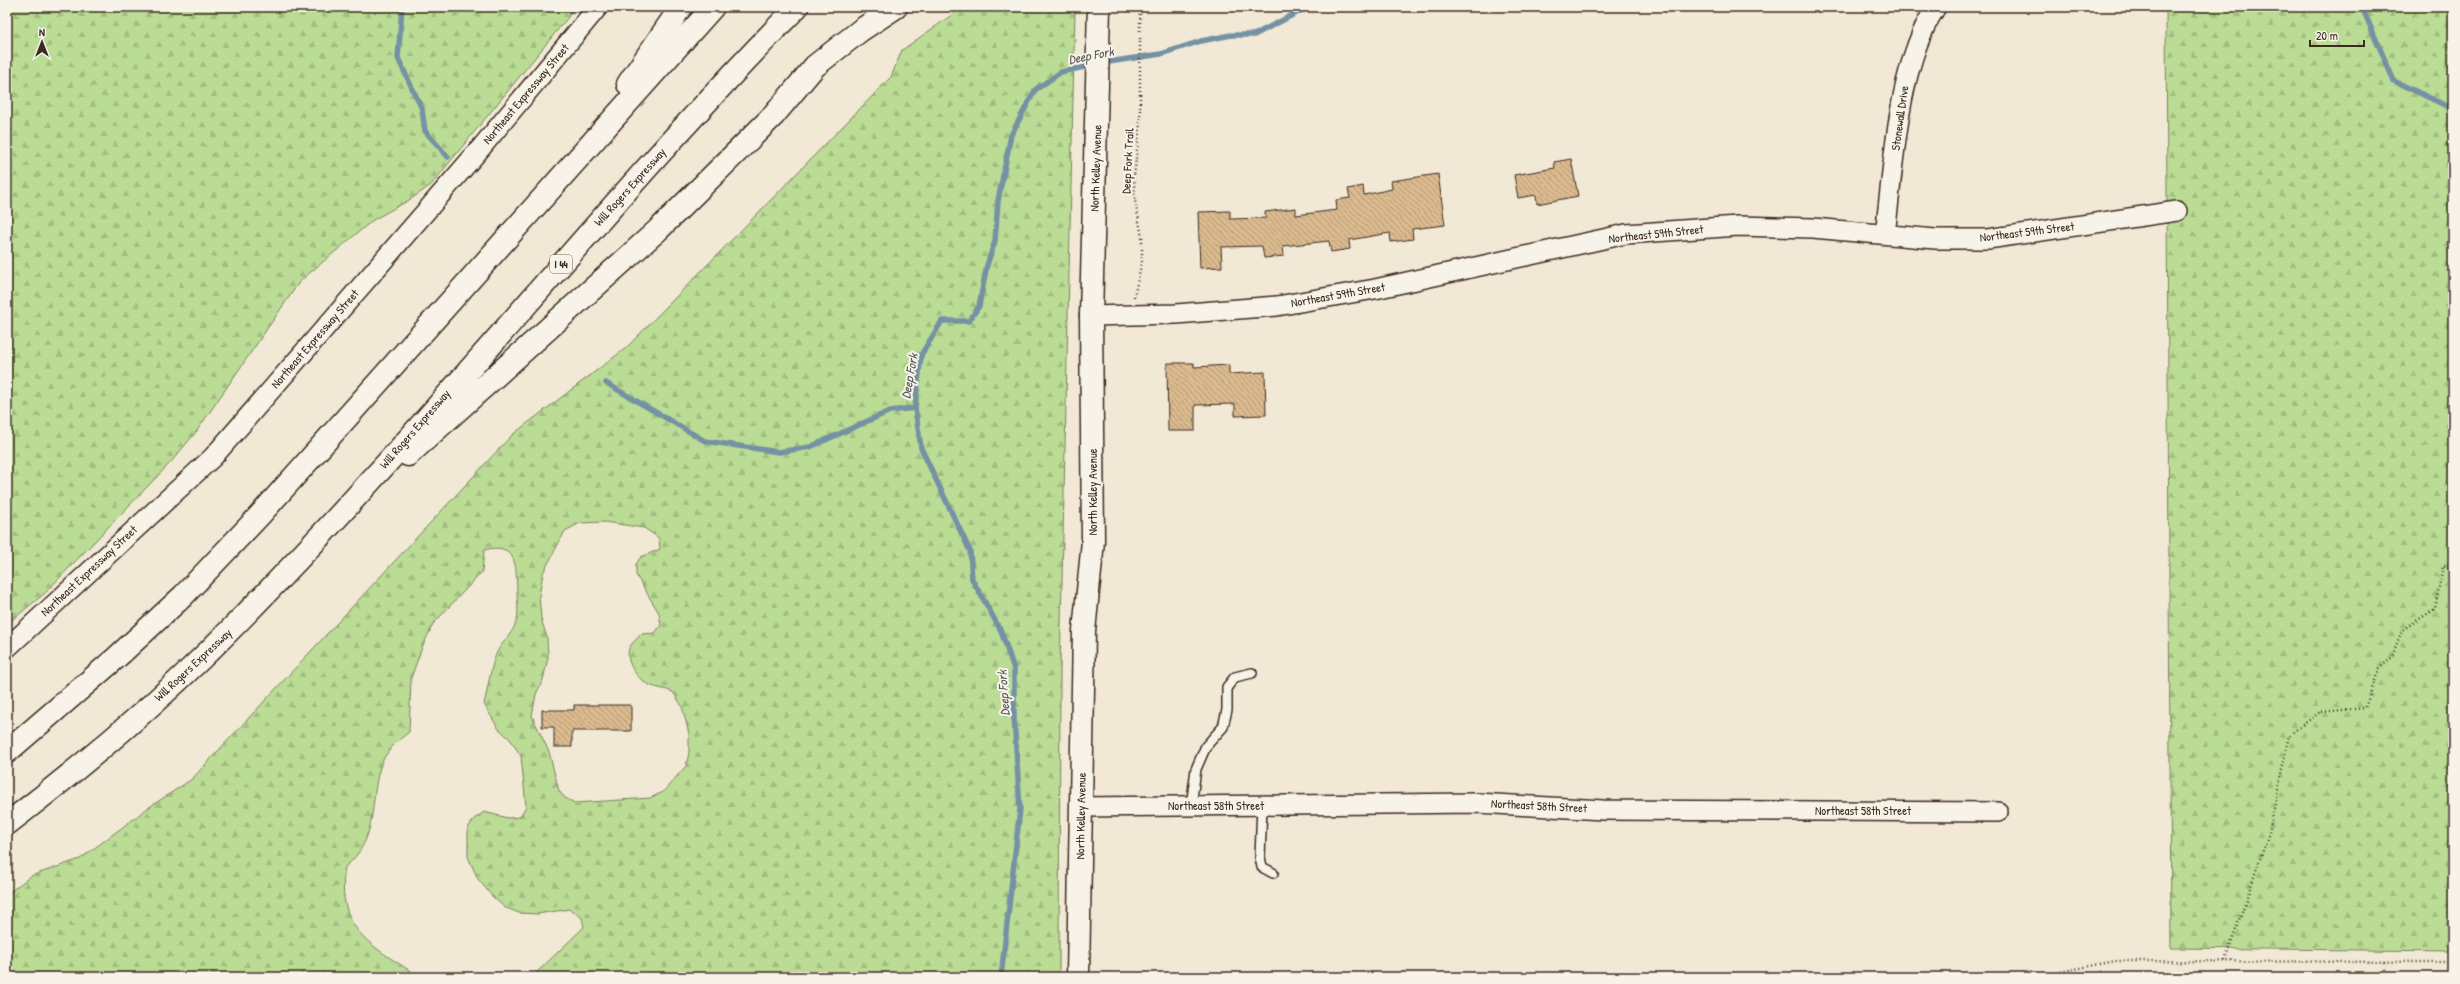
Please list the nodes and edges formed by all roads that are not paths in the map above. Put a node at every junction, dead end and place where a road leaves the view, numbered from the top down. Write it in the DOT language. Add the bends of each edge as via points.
graph roads {
  1 [pos="598,7"];
  2 [pos="681,7"];
  3 [pos="713,7"];
  4 [pos="797,7"];
  5 [pos="896,7"];
  6 [pos="1099,7"];
  7 [pos="1936,7"];
  8 [pos="576,161"];
  9 [pos="2177,211"];
  10 [pos="1885,234"];
  11 [pos="1091,316"];
  12 [pos="330,526"];
  13 [pos="7,648"];
  14 [pos="1252,673"];
  15 [pos="47,719"];
  16 [pos="7,741"];
  17 [pos="7,752"];
  18 [pos="1191,806"];
  19 [pos="1262,806"];
  20 [pos="1081,807"];
  21 [pos="1998,812"];
  22 [pos="7,824"];
  23 [pos="1273,873"];
  24 [pos="1078,977"];
  1 -- 13 [label="street, Northeast Expressway Street" via="480,149 213,457"];
  2 -- 8 [label="main road"];
  3 -- 8 [label="main road"];
  4 -- 12 [label="main road, Will Rogers Expressway / I 44" via="732,73 619,198"];
  5 -- 12 [label="main road" via="861,30 815,66 774,115 659,229"];
  6 -- 11 [label="main road, North Kelley Avenue"];
  7 -- 10 [label="street, Stonewall Drive" via="1927,21 1906,77"];
  8 -- 15 [label="main road" via="254,522 182,596"];
  9 -- 10 [label="street, Northeast 59th Street" via="1988,239 1935,239"];
  10 -- 11 [label="street, Northeast 59th Street" via="1813,228 1738,226 1626,234 1375,289 1277,306 1176,314"];
  11 -- 20 [label="main road, North Kelley Avenue" via="1093,541 1084,631"];
  12 -- 22 [label="main road, Will Rogers Expressway" via="226,634 135,719"];
  14 -- 18 [label="lane" via="1235,677 1227,686 1227,710 1223,727 1206,746 1196,769"];
  15 -- 16 [label="main road"];
  15 -- 17 [label="main road"];
  18 -- 19 [label="street, Northeast 58th Street"];
  18 -- 20 [label="street, Northeast 58th Street"];
  19 -- 21 [label="street, Northeast 58th Street" via="1477,803 1603,810"];
  19 -- 23 [label="lane" via="1260,857 1262,867"];
  20 -- 24 [label="main road, North Kelley Avenue"];
}
